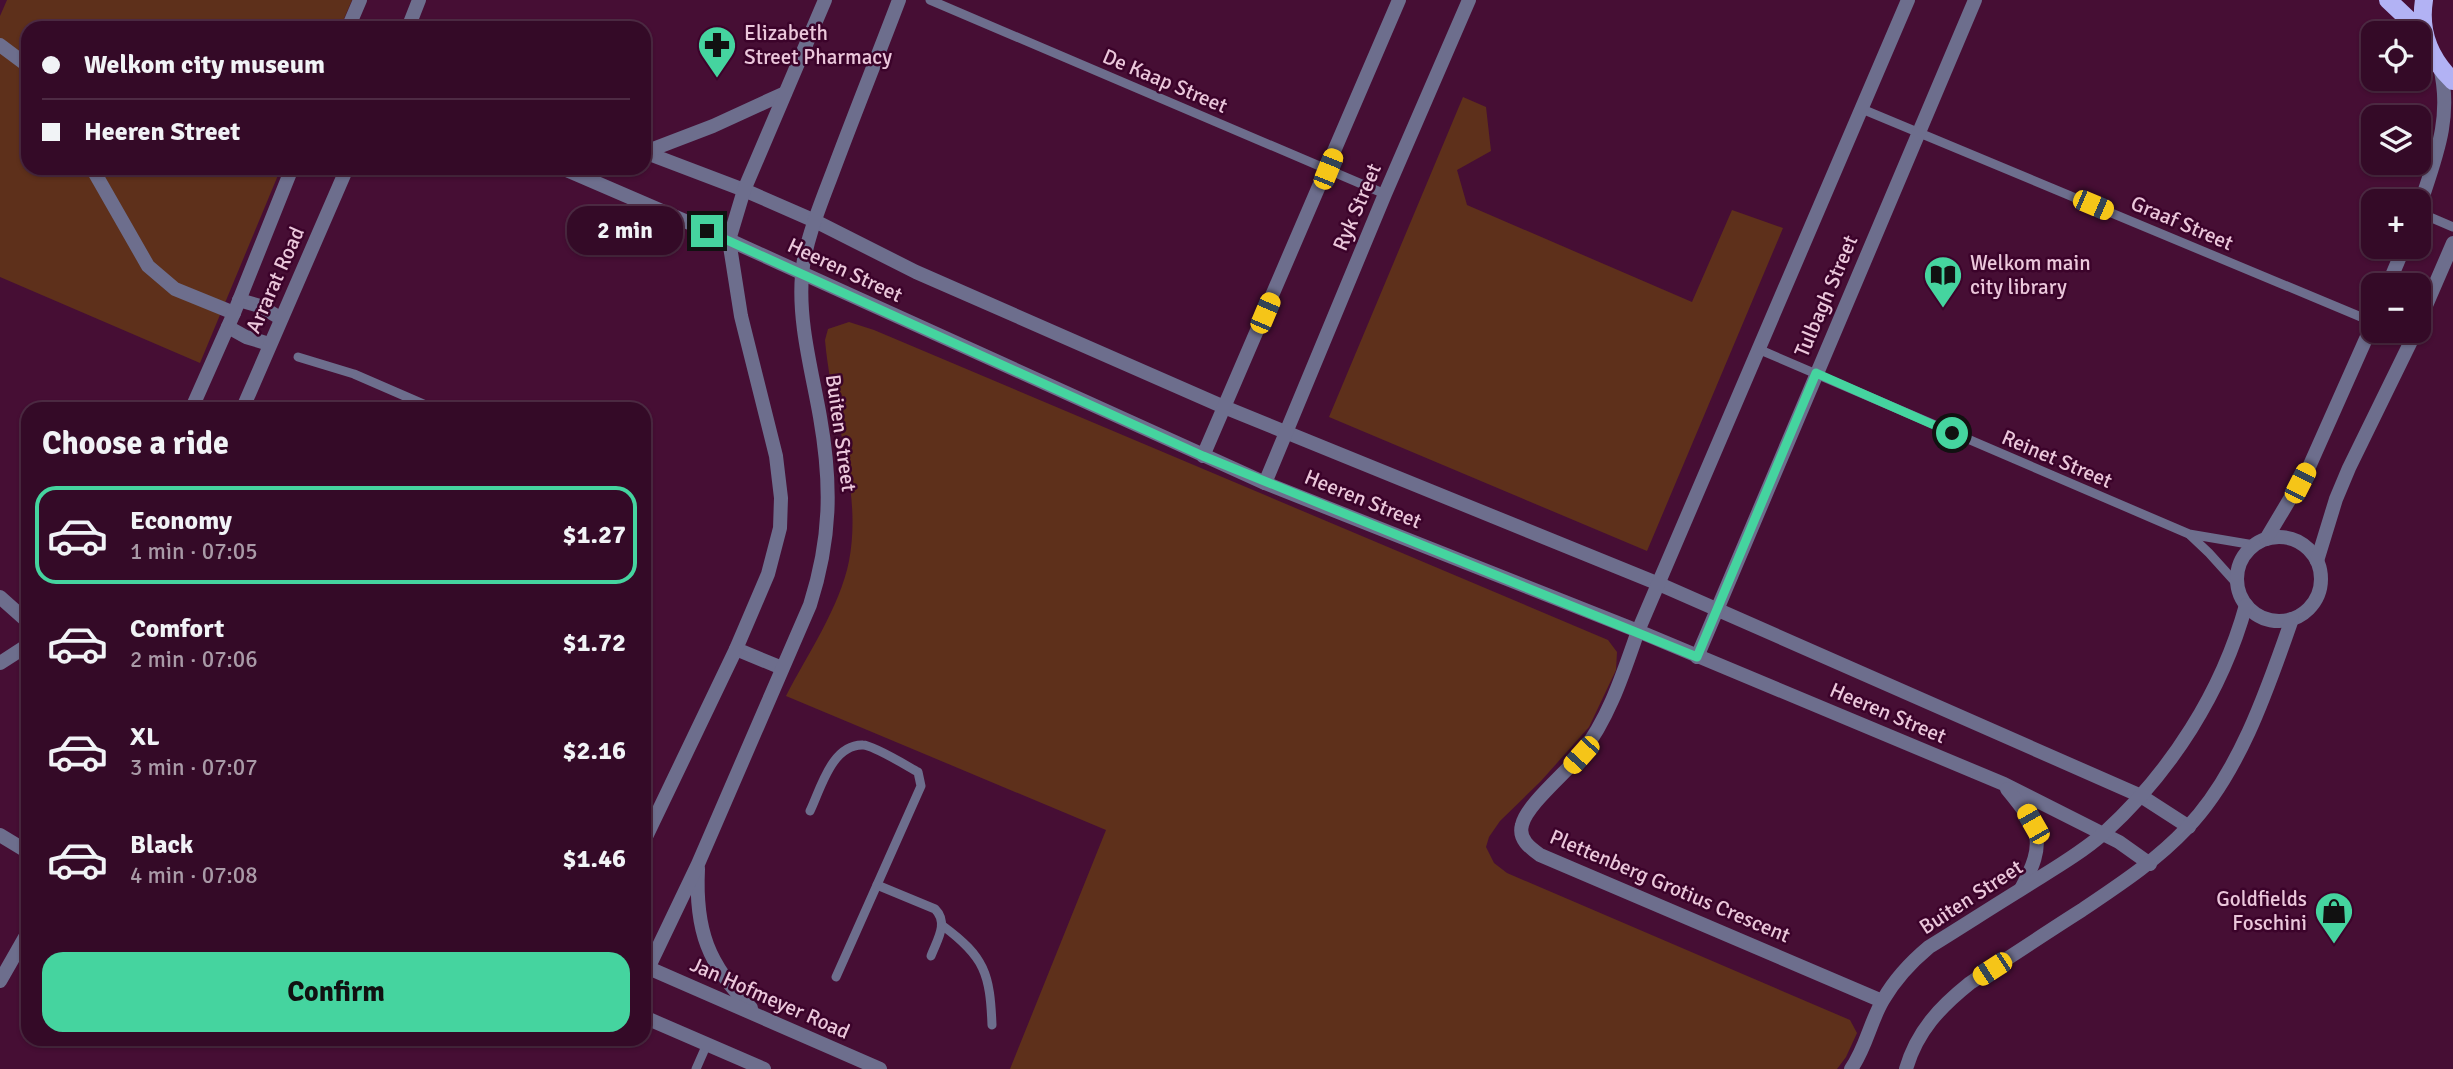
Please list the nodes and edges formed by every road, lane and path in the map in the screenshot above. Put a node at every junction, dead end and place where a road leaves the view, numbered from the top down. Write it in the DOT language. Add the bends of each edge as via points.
graph roads {
  1 [pos="360,0"];
  2 [pos="419,0"];
  3 [pos="825,0"];
  4 [pos="899,0"];
  5 [pos="930,0"];
  6 [pos="1399,0"];
  7 [pos="1469,0"];
  8 [pos="1908,0"];
  9 [pos="1975,0"];
  10 [pos="2388,0"];
  11 [pos="2424,0"];
  12 [pos="351,21"];
  13 [pos="411,21"];
  14 [pos="2410,21"];
  15 [pos="2423,21"];
  16 [pos="0,45"];
  17 [pos="2431,48"];
  18 [pos="21,61"];
  19 [pos="2440,67"];
  20 [pos="2453,81"];
  21 [pos="785,93"];
  22 [pos="1862,108"];
  23 [pos="1919,132"];
  24 [pos="651,150"];
  25 [pos="651,154"];
  26 [pos="1328,169"];
  27 [pos="96,175"];
  28 [pos="289,175"];
  29 [pos="344,175"];
  30 [pos="579,175"];
  31 [pos="2425,189"];
  32 [pos="744,190"];
  33 [pos="1385,194"];
  34 [pos="2431,217"];
  35 [pos="815,221"];
  36 [pos="2453,227"];
  37 [pos="729,240"];
  38 [pos="2453,243"];
  39 [pos="802,274"];
  40 [pos="2431,294"];
  41 [pos="234,313"];
  42 [pos="280,318"];
  43 [pos="2361,318"];
  44 [pos="2364,343"];
  45 [pos="2410,343"];
  46 [pos="269,344"];
  47 [pos="1758,349"];
  48 [pos="298,356"];
  49 [pos="1816,373"];
  50 [pos="195,402"];
  51 [pos="245,402"];
  52 [pos="419,402"];
  53 [pos="1224,407"];
  54 [pos="1286,432"];
  55 [pos="1203,456"];
  56 [pos="1265,483"];
  57 [pos="2189,534"];
  58 [pos="2260,542"];
  59 [pos="2317,561"];
  60 [pos="1659,584"];
  61 [pos="2237,584"];
  62 [pos="0,597"];
  63 [pos="2246,605"];
  64 [pos="1717,608"];
  65 [pos="21,616"];
  66 [pos="2292,619"];
  67 [pos="1638,631"];
  68 [pos="21,648"];
  69 [pos="736,649"];
  70 [pos="4,656"];
  71 [pos="1697,657"];
  72 [pos="782,668"];
  73 [pos="2004,784"];
  74 [pos="2140,796"];
  75 [pos="810,811"];
  76 [pos="651,826"];
  77 [pos="2189,827"];
  78 [pos="2103,834"];
  79 [pos="0,835"];
  80 [pos="21,848"];
  81 [pos="698,864"];
  82 [pos="2150,864"];
  83 [pos="877,885"];
  84 [pos="2020,890"];
  85 [pos="943,926"];
  86 [pos="21,944"];
  87 [pos="930,956"];
  88 [pos="651,958"];
  89 [pos="651,972"];
  90 [pos="836,977"];
  91 [pos="0,981"];
  92 [pos="1882,1001"];
  93 [pos="758,1014"];
  94 [pos="651,1020"];
  95 [pos="992,1025"];
  96 [pos="707,1044"];
  97 [pos="696,1069"];
  98 [pos="764,1069"];
  99 [pos="880,1069"];
  100 [pos="1851,1069"];
  101 [pos="1906,1069"];
  1 -- 12 [label="street"];
  2 -- 13 [label="street"];
  3 -- 21 [label="street"];
  4 -- 35 [label="street, Buiten Street"];
  5 -- 26 [label="lane, De Kaap Street"];
  6 -- 26 [label="street, Ryk Street"];
  7 -- 33 [label="street, Ryk Street"];
  8 -- 22 [label="street, Tulbagh Street"];
  9 -- 23 [label="street, Tulbagh Street"];
  10 -- 14 [label="main road"];
  11 -- 15 [label="main road"];
  16 -- 18 [label="street"];
  17 -- 19 [label="main road"];
  19 -- 20 [label="main road"];
  19 -- 31 [label="street" via="2445,90 2443,128"];
  21 -- 24 [label="street"];
  21 -- 32 [label="street"];
  22 -- 23 [label="lane, Graaf Street"];
  22 -- 47 [label="street, Tulbagh Street"];
  23 -- 43 [label="lane, Graaf Street"];
  23 -- 49 [label="street, Tulbagh Street"];
  25 -- 32 [label="street, Heeren Street"];
  26 -- 33 [label="lane, De Kaap Street"];
  26 -- 53 [label="street, Ryk Street"];
  27 -- 41 [label="street" via="148,267 175,289"];
  28 -- 41 [label="street, Arrarat Road"];
  29 -- 42 [label="street, Arrarat Road"];
  30 -- 37 [label="street, Heeren Street"];
  32 -- 35 [label="street, Heeren Street"];
  32 -- 37 [label="street"];
  33 -- 54 [label="street, Ryk Street"];
  34 -- 36 [label="lane"];
  35 -- 39 [label="street, Buiten Street"];
  35 -- 53 [label="street, Heeren Street" via="916,272"];
  37 -- 39 [label="street, Heeren Street"];
  37 -- 69 [label="street" via="781,498 780,528 768,574"];
  38 -- 40 [label="street"];
  39 -- 55 [label="street, Heeren Street"];
  39 -- 72 [label="street, Buiten Street" via="807,349 829,497 820,574"];
  41 -- 42 [label="street" via="260,306"];
  41 -- 46 [label="street" via="246,337"];
  41 -- 50 [label="street, Arrarat Road"];
  42 -- 46 [label="street, Arrarat Road"];
  44 -- 58 [label="street" via="2309,467"];
  45 -- 59 [label="street" via="2349,468"];
  46 -- 51 [label="street, Arrarat Road"];
  47 -- 49 [label="lane, Reinet Street"];
  47 -- 60 [label="street, Tulbagh Street"];
  48 -- 52 [label="lane"];
  49 -- 57 [label="lane, Reinet Street"];
  49 -- 64 [label="street, Tulbagh Street"];
  53 -- 54 [label="street, Heeren Street"];
  53 -- 55 [label="street, Ryk Street"];
  54 -- 56 [label="street, Ryk Street"];
  54 -- 60 [label="street, Heeren Street"];
  55 -- 56 [label="street, Heeren Street"];
  56 -- 67 [label="street, Heeren Street"];
  57 -- 58 [label="lane, Reinet Street"];
  57 -- 61 [label="lane, Reinet Street"];
  58 -- 59 [label="street" via="2296,541"];
  58 -- 61 [label="street" via="2240,562"];
  59 -- 66 [label="street" via="2319,593 2306,611"];
  60 -- 64 [label="street, Heeren Street"];
  60 -- 67 [label="street, Plettenberg Grotius Crescent"];
  61 -- 63 [label="street"];
  62 -- 65 [label="street"];
  63 -- 66 [label="street" via="2267,620"];
  63 -- 74 [label="street, Buiten Street" via="2209,700"];
  64 -- 71 [label="street, Tulbagh Street"];
  64 -- 74 [label="street, Heeren Street"];
  66 -- 77 [label="street" via="2240,747"];
  67 -- 71 [label="street, Heeren Street"];
  67 -- 92 [label="street, Plettenberg Grotius Crescent" via="1595,733 1528,813 1522,838 1540,855"];
  68 -- 70 [label="street"];
  69 -- 72 [label="street"];
  69 -- 76 [label="street"];
  71 -- 73 [label="street, Heeren Street"];
  72 -- 81 [label="street, Buiten Street"];
  73 -- 78 [label="street, Heeren Street"];
  73 -- 84 [label="street" via="2025,810 2037,838 2035,859"];
  74 -- 77 [label="street, Heeren Street"];
  74 -- 78 [label="street, Buiten Street"];
  75 -- 83 [label="lane" via="845,749 864,745 918,772 921,786"];
  77 -- 82 [label="street"];
  78 -- 82 [label="street, Heeren Street"];
  78 -- 84 [label="street, Buiten Street"];
  79 -- 80 [label="street"];
  81 -- 88 [label="street, Buiten Street"];
  81 -- 93 [label="street" via="703,936 723,976"];
  82 -- 101 [label="street" via="1947,1001 1917,1039"];
  83 -- 85 [label="lane" via="935,909"];
  83 -- 90 [label="lane"];
  84 -- 92 [label="street, Buiten Street" via="1911,962"];
  85 -- 87 [label="lane"];
  85 -- 95 [label="lane" via="968,944 982,964 990,991"];
  86 -- 91 [label="street"];
  89 -- 93 [label="street, Jan Hofmeyer Road"];
  92 -- 100 [label="street, Buiten Street"];
  93 -- 99 [label="street, Jan Hofmeyer Road"];
  94 -- 96 [label="street"];
  96 -- 97 [label="lane"];
  96 -- 98 [label="street"];
}
